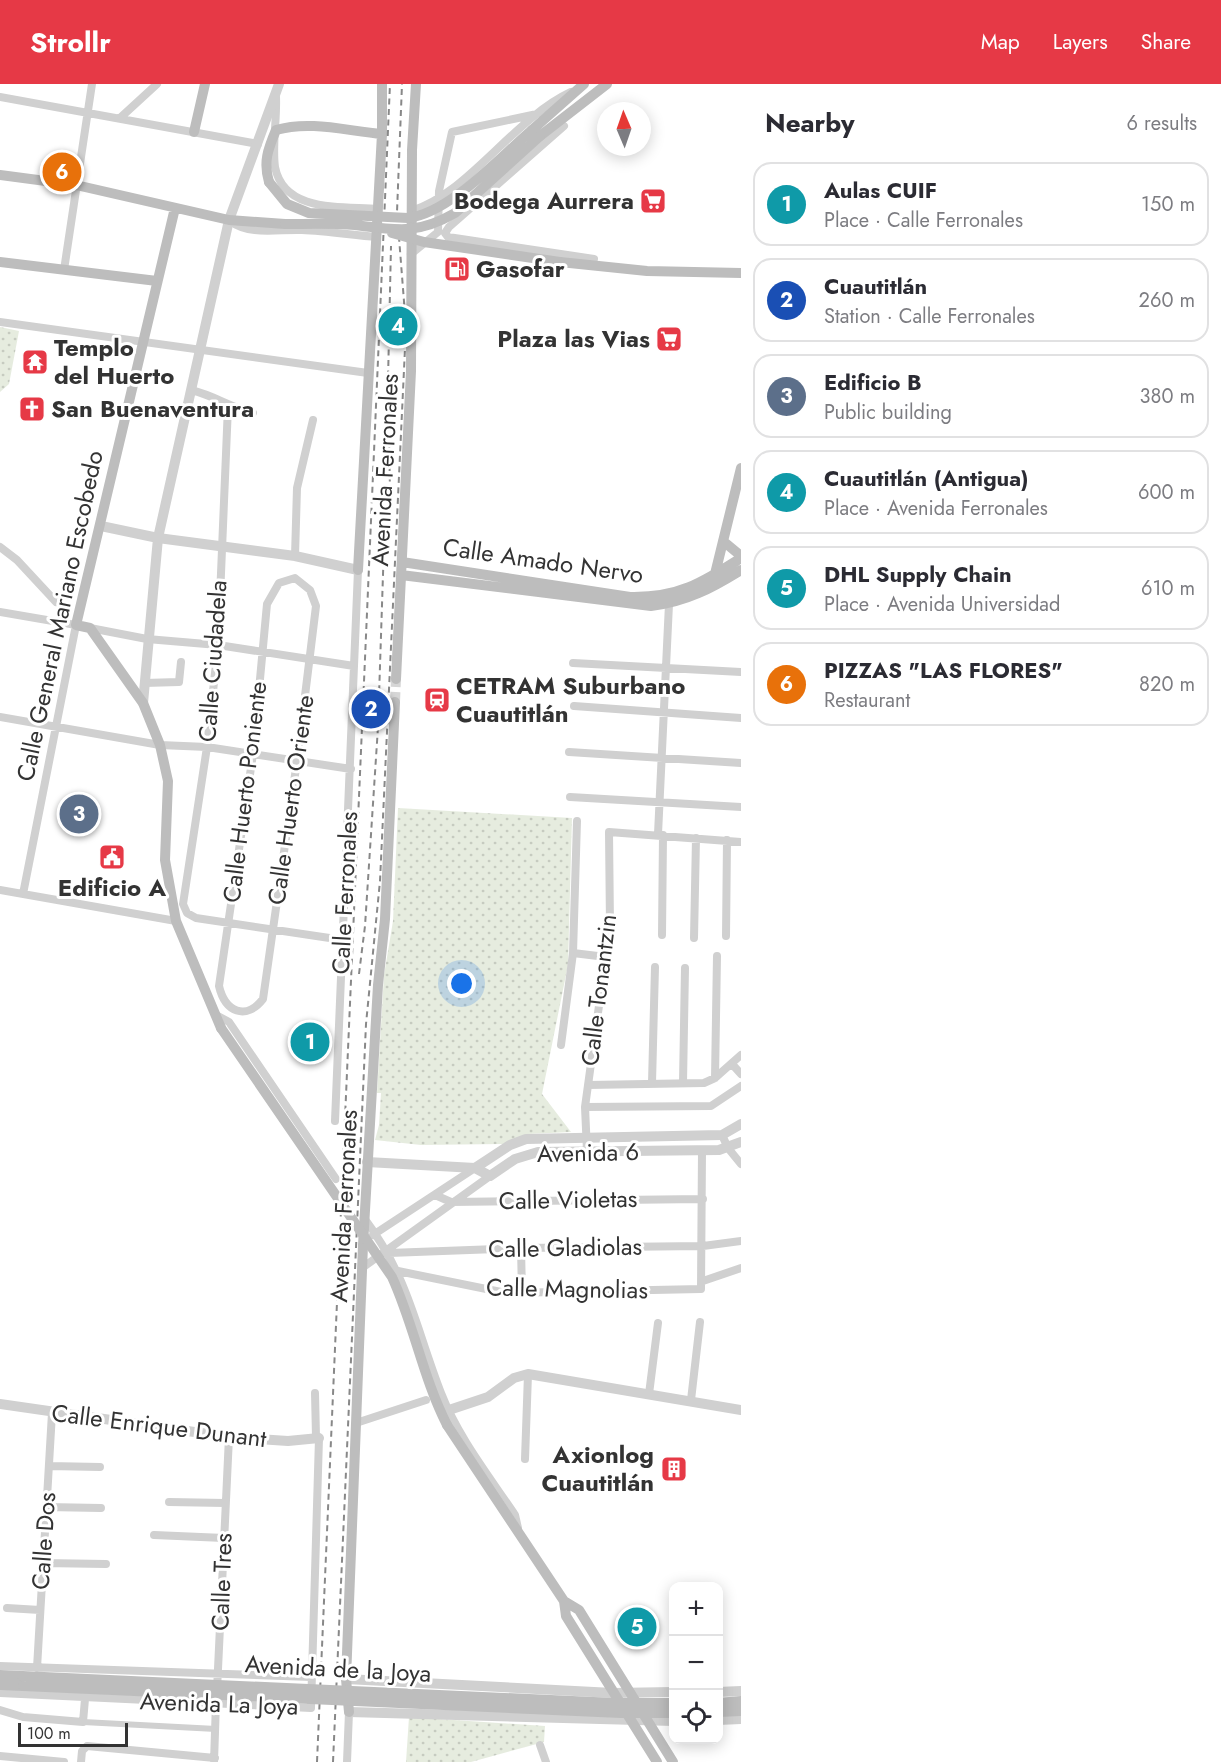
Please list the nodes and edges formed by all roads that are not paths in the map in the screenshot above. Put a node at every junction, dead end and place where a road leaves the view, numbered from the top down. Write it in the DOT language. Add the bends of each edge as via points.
graph roads {
  1 [pos="92,84"];
  2 [pos="157,84"];
  3 [pos="205,84"];
  4 [pos="382,84"];
  5 [pos="416,84"];
  6 [pos="607,84"];
  7 [pos="579,87"];
  8 [pos="277,89"];
  9 [pos="0,97"];
  10 [pos="87,113"];
  11 [pos="537,114"];
  12 [pos="120,118"];
  13 [pos="564,126"];
  14 [pos="276,130"];
  15 [pos="194,132"];
  16 [pos="536,133"];
  17 [pos="382,134"];
  18 [pos="258,144"];
  19 [pos="0,175"];
  20 [pos="76,184"];
  21 [pos="438,200"];
  22 [pos="175,208"];
  23 [pos="378,208"];
  24 [pos="411,211"];
  25 [pos="229,220"];
  26 [pos="380,234"];
  27 [pos="411,254"];
  28 [pos="594,259"];
  29 [pos="0,262"];
  30 [pos="64,270"];
  31 [pos="741,273"];
  32 [pos="157,281"];
  33 [pos="0,322"];
  34 [pos="142,342"];
  35 [pos="200,351"];
  36 [pos="368,373"];
  37 [pos="191,390"];
  38 [pos="228,406"];
  39 [pos="253,413"];
  40 [pos="313,420"];
  41 [pos="741,468"];
  42 [pos="100,526"];
  43 [pos="158,538"];
  44 [pos="723,541"];
  45 [pos="0,547"];
  46 [pos="220,547"];
  47 [pos="295,556"];
  48 [pos="741,557"];
  49 [pos="402,562"];
  50 [pos="358,570"];
  51 [pos="741,570"];
  52 [pos="402,574"];
  53 [pos="715,574"];
  54 [pos="296,578"];
  55 [pos="475,579"];
  56 [pos="712,588"];
  57 [pos="592,596"];
  58 [pos="56,602"];
  59 [pos="669,604"];
  60 [pos="0,612"];
  61 [pos="76,625"];
  62 [pos="90,628"];
  63 [pos="147,639"];
  64 [pos="218,645"];
  65 [pos="262,653"];
  66 [pos="309,659"];
  67 [pos="181,662"];
  68 [pos="573,663"];
  69 [pos="354,666"];
  70 [pos="665,669"];
  71 [pos="741,672"];
  72 [pos="396,679"];
  73 [pos="144,683"];
  74 [pos="395,702"];
  75 [pos="143,703"];
  76 [pos="574,706"];
  77 [pos="663,713"];
  78 [pos="0,717"];
  79 [pos="741,718"];
  80 [pos="56,726"];
  81 [pos="160,745"];
  82 [pos="207,747"];
  83 [pos="569,752"];
  84 [pos="253,754"];
  85 [pos="661,758"];
  86 [pos="297,761"];
  87 [pos="741,763"];
  88 [pos="351,769"];
  89 [pos="570,797"];
  90 [pos="659,802"];
  91 [pos="741,807"];
  92 [pos="577,820"];
  93 [pos="661,835"];
  94 [pos="696,838"];
  95 [pos="727,840"];
  96 [pos="741,842"];
  97 [pos="0,890"];
  98 [pos="23,894"];
  99 [pos="176,921"];
  100 [pos="228,923"];
  101 [pos="273,930"];
  102 [pos="662,936"];
  103 [pos="726,936"];
  104 [pos="694,938"];
  105 [pos="343,940"];
  106 [pos="573,953"];
  107 [pos="717,956"];
  108 [pos="606,957"];
  109 [pos="655,967"];
  110 [pos="685,968"];
  111 [pos="238,1012"];
  112 [pos="216,1015"];
  113 [pos="561,1045"];
  114 [pos="741,1055"];
  115 [pos="732,1064"];
  116 [pos="741,1074"];
  117 [pos="715,1078"];
  118 [pos="652,1083"];
  119 [pos="683,1083"];
  120 [pos="588,1085"];
  121 [pos="741,1086"];
  122 [pos="585,1107"];
  123 [pos="335,1121"];
  124 [pos="741,1124"];
  125 [pos="722,1135"];
  126 [pos="586,1136"];
  127 [pos="741,1142"];
  128 [pos="728,1148"];
  129 [pos="586,1151"];
  130 [pos="702,1151"];
  131 [pos="367,1162"];
  132 [pos="741,1164"];
  133 [pos="475,1168"];
  134 [pos="490,1176"];
  135 [pos="336,1179"];
  136 [pos="435,1195"];
  137 [pos="703,1199"];
  138 [pos="451,1202"];
  139 [pos="360,1219"];
  140 [pos="376,1233"];
  141 [pos="741,1241"];
  142 [pos="363,1245"];
  143 [pos="703,1246"];
  144 [pos="521,1248"];
  145 [pos="388,1251"];
  146 [pos="362,1268"];
  147 [pos="741,1268"];
  148 [pos="398,1271"];
  149 [pos="702,1285"];
  150 [pos="522,1293"];
  151 [pos="700,1322"];
  152 [pos="658,1323"];
  153 [pos="528,1374"];
  154 [pos="315,1393"];
  155 [pos="648,1394"];
  156 [pos="426,1400"];
  157 [pos="691,1401"];
  158 [pos="0,1404"];
  159 [pos="449,1410"];
  160 [pos="741,1410"];
  161 [pos="51,1413"];
  162 [pos="356,1423"];
  163 [pos="229,1437"];
  164 [pos="317,1438"];
  165 [pos="525,1459"];
  166 [pos="49,1466"];
  167 [pos="100,1467"];
  168 [pos="169,1502"];
  169 [pos="225,1503"];
  170 [pos="46,1507"];
  171 [pos="101,1508"];
  172 [pos="519,1531"];
  173 [pos="154,1535"];
  174 [pos="224,1538"];
  175 [pos="43,1563"];
  176 [pos="106,1564"];
  177 [pos="564,1601"];
  178 [pos="7,1608"];
  179 [pos="40,1610"];
  180 [pos="0,1666"];
  181 [pos="36,1668"];
  182 [pos="218,1673"];
  183 [pos="0,1675"];
  184 [pos="312,1677"];
  185 [pos="346,1679"];
  186 [pos="0,1685"];
  187 [pos="741,1691"];
  188 [pos="669,1692"];
  189 [pos="723,1692"];
  190 [pos="630,1693"];
  191 [pos="0,1694"];
  192 [pos="613,1694"];
  193 [pos="85,1699"];
  194 [pos="741,1701"];
  195 [pos="669,1703"];
  196 [pos="723,1703"];
  197 [pos="216,1705"];
  198 [pos="0,1710"];
  199 [pos="741,1711"];
  200 [pos="349,1712"];
  201 [pos="723,1712"];
  202 [pos="669,1713"];
  203 [pos="741,1719"];
  204 [pos="723,1720"];
  205 [pos="83,1722"];
  206 [pos="633,1722"];
  207 [pos="648,1722"];
  208 [pos="669,1722"];
  209 [pos="216,1729"];
  210 [pos="540,1745"];
  211 [pos="0,1756"];
  212 [pos="181,1758"];
  213 [pos="215,1760"];
  214 [pos="30,1761"];
  215 [pos="64,1762"];
  216 [pos="81,1762"];
  217 [pos="347,1762"];
  218 [pos="546,1762"];
  219 [pos="657,1762"];
  220 [pos="673,1762"];
  1 -- 10 [label="street"];
  2 -- 12 [label="street"];
  3 -- 15 [label="main road"];
  4 -- 17 [label="main road, Avenida Ferronales"];
  5 -- 24 [label="main road, Avenida Ferronales"];
  6 -- 16 [label="main road"];
  7 -- 11 [label="street"];
  7 -- 16 [label="main road"];
  8 -- 14 [label="street"];
  8 -- 18 [label="street"];
  9 -- 10 [label="street"];
  10 -- 12 [label="street"];
  10 -- 20 [label="street"];
  11 -- 21 [label="street"];
  11 -- 21 [label="street" via="452,132"];
  12 -- 15 [label="street"];
  13 -- 28 [label="street" via="445,233 448,237"];
  14 -- 16 [label="main road, bridge" via="266,154 266,169 269,182 287,204 309,213 408,218 424,216 442,207"];
  14 -- 17 [label="main road" via="314,126"];
  14 -- 23 [label="street" via="275,166 283,187 292,195 316,204"];
  15 -- 18 [label="street"];
  16 -- 26 [label="main road, bridge" via="455,213 421,228"];
  17 -- 23 [label="main road, Avenida Ferronales"];
  18 -- 25 [label="street"];
  19 -- 20 [label="main road"];
  20 -- 22 [label="main road"];
  20 -- 30 [label="street"];
  21 -- 24 [label="street"];
  21 -- 27 [label="street" via="438,232"];
  22 -- 25 [label="main road"];
  22 -- 32 [label="main road, Calle General Mariano Escobedo"];
  23 -- 26 [label="main road, Avenida Ferronales"];
  24 -- 27 [label="main road, Avenida Ferronales"];
  25 -- 26 [label="main road, bridge" via="355,225"];
  25 -- 26 [label="street" via="253,230"];
  25 -- 35 [label="street"];
  26 -- 31 [label="main road, bridge" via="647,272"];
  26 -- 36 [label="main road, Avenida Ferronales"];
  27 -- 49 [label="main road, Avenida Ferronales" via="411,371"];
  29 -- 30 [label="main road"];
  30 -- 32 [label="main road"];
  32 -- 34 [label="main road, Calle General Mariano Escobedo"];
  33 -- 34 [label="street"];
  34 -- 35 [label="street"];
  34 -- 42 [label="main road, Calle General Mariano Escobedo"];
  35 -- 36 [label="street"];
  35 -- 37 [label="street"];
  36 -- 50 [label="main road, Avenida Ferronales"];
  37 -- 38 [label="street" via="220,398"];
  37 -- 43 [label="street"];
  38 -- 39 [label="street"];
  38 -- 46 [label="street, Calle Ciudadela"];
  40 -- 47 [label="street" via="297,488"];
  41 -- 44 [label="main road"];
  42 -- 43 [label="street"];
  42 -- 61 [label="main road, Calle General Mariano Escobedo"];
  43 -- 46 [label="street"];
  43 -- 63 [label="street"];
  44 -- 48 [label="main road"];
  44 -- 53 [label="main road"];
  45 -- 58 [label="street"];
  46 -- 47 [label="street"];
  46 -- 64 [label="street, Calle Ciudadela"];
  47 -- 50 [label="street"];
  48 -- 53 [label="main road, Calle Amado Nervo"];
  49 -- 52 [label="main road, Avenida Ferronales"];
  49 -- 55 [label="main road, Calle Amado Nervo"];
  50 -- 69 [label="street, Avenida Ferronales"];
  51 -- 56 [label="main road, Calle Amado Nervo"];
  52 -- 55 [label="main road, Calle Amado Nervo"];
  52 -- 72 [label="main road, Avenida Ferronales"];
  53 -- 56 [label="main road"];
  53 -- 57 [label="main road, Calle Amado Nervo" via="693,587 659,597"];
  54 -- 65 [label="street, Calle Huerto Poniente" via="279,583 267,604"];
  54 -- 66 [label="street, Calle Huerto Oriente" via="310,590 316,606"];
  55 -- 57 [label="main road, Calle Amado Nervo"];
  56 -- 59 [label="main road, Calle Amado Nervo"];
  57 -- 59 [label="main road, Calle Amado Nervo" via="630,605"];
  59 -- 70 [label="street"];
  60 -- 61 [label="street"];
  61 -- 62 [label="main road"];
  61 -- 80 [label="street, Calle General Mariano Escobedo"];
  62 -- 63 [label="street"];
  62 -- 75 [label="main road"];
  63 -- 64 [label="street"];
  63 -- 73 [label="street"];
  64 -- 65 [label="street"];
  64 -- 82 [label="street, Calle Ciudadela"];
  65 -- 66 [label="street"];
  65 -- 84 [label="street, Calle Huerto Poniente"];
  66 -- 69 [label="street"];
  66 -- 86 [label="street, Calle Huerto Oriente"];
  67 -- 73 [label="street" via="179,682"];
  68 -- 70 [label="street"];
  69 -- 88 [label="street, Calle Ferronales"];
  70 -- 71 [label="street"];
  70 -- 77 [label="street"];
  73 -- 75 [label="street"];
  74 -- 131 [label="main road, Avenida Ferronales" via="385,919"];
  75 -- 81 [label="main road"];
  76 -- 77 [label="street"];
  77 -- 79 [label="street"];
  77 -- 85 [label="street"];
  78 -- 80 [label="street"];
  80 -- 81 [label="street"];
  80 -- 98 [label="street, Calle General Mariano Escobedo"];
  81 -- 82 [label="street"];
  81 -- 99 [label="main road" via="168,781 165,860"];
  82 -- 84 [label="street"];
  82 -- 100 [label="street, Calle Ciudadela" via="183,904 187,913 196,918"];
  83 -- 85 [label="street"];
  84 -- 86 [label="street"];
  84 -- 100 [label="street, Calle Huerto Poniente"];
  85 -- 87 [label="street"];
  85 -- 90 [label="street"];
  86 -- 88 [label="street"];
  86 -- 101 [label="street, Calle Huerto Oriente"];
  88 -- 105 [label="street, Calle Ferronales"];
  89 -- 90 [label="street"];
  90 -- 91 [label="street"];
  90 -- 93 [label="street"];
  92 -- 106 [label="street"];
  93 -- 94 [label="street"];
  93 -- 102 [label="street"];
  93 -- 108 [label="street, Calle Tonantzin" via="611,830 607,837 610,926"];
  94 -- 95 [label="street"];
  94 -- 104 [label="street"];
  95 -- 96 [label="street"];
  95 -- 103 [label="street"];
  97 -- 98 [label="street"];
  98 -- 99 [label="street"];
  99 -- 112 [label="main road"];
  100 -- 101 [label="street"];
  100 -- 111 [label="street, Calle Huerto Poniente" via="219,986 227,1007"];
  101 -- 105 [label="street"];
  101 -- 111 [label="street, Calle Huerto Oriente" via="263,999 250,1011"];
  105 -- 123 [label="street, Calle Ferronales"];
  106 -- 108 [label="street"];
  106 -- 113 [label="street"];
  107 -- 117 [label="street"];
  108 -- 120 [label="street, Calle Tonantzin"];
  109 -- 118 [label="street"];
  110 -- 119 [label="street"];
  112 -- 135 [label="street" via="229,1022"];
  112 -- 139 [label="main road, bridge" via="221,1028"];
  114 -- 115 [label="street"];
  115 -- 116 [label="street"];
  115 -- 117 [label="street"];
  117 -- 119 [label="street" via="704,1083"];
  118 -- 119 [label="street"];
  118 -- 120 [label="street"];
  120 -- 122 [label="street, Calle Tonantzin"];
  121 -- 122 [label="street" via="711,1106"];
  122 -- 126 [label="street, Calle Tonantzin"];
  124 -- 125 [label="street, Avenida 6"];
  125 -- 126 [label="street, Avenida 6"];
  125 -- 128 [label="street"];
  126 -- 129 [label="street, Calle Tonantzin"];
  126 -- 133 [label="street, Avenida 6" via="518,1141"];
  127 -- 128 [label="street, Avenida 6"];
  128 -- 130 [label="street, Avenida 6"];
  128 -- 132 [label="street"];
  129 -- 130 [label="street, Avenida 6"];
  129 -- 134 [label="street, Avenida 6" via="526,1154"];
  130 -- 137 [label="street"];
  131 -- 133 [label="street"];
  131 -- 139 [label="main road, Avenida Ferronales"];
  133 -- 134 [label="street"];
  133 -- 136 [label="street, Avenida 6"];
  134 -- 138 [label="street, Avenida 6"];
  136 -- 138 [label="street, Calle Violetas"];
  136 -- 140 [label="street, Avenida 6"];
  137 -- 138 [label="street, Calle Violetas"];
  137 -- 143 [label="street"];
  138 -- 145 [label="street, Avenida 6"];
  139 -- 140 [label="street"];
  139 -- 142 [label="main road, Avenida Ferronales"];
  139 -- 172 [label="main road, bridge" via="401,1297 428,1384 447,1425"];
  140 -- 142 [label="street, Avenida 6"];
  140 -- 145 [label="street"];
  141 -- 143 [label="street, Calle Gladiolas"];
  142 -- 146 [label="main road, Avenida Ferronales"];
  143 -- 144 [label="street, Calle Gladiolas"];
  143 -- 149 [label="street"];
  144 -- 145 [label="street, Calle Gladiolas"];
  144 -- 150 [label="street"];
  145 -- 146 [label="street, Avenida 6"];
  145 -- 148 [label="street"];
  146 -- 162 [label="main road, Avenida Ferronales"];
  147 -- 149 [label="street, Calle Magnolias"];
  148 -- 150 [label="street, Calle Magnolias" via="489,1291"];
  148 -- 159 [label="street"];
  149 -- 150 [label="street, Calle Magnolias"];
  151 -- 157 [label="street"];
  152 -- 155 [label="street"];
  153 -- 155 [label="street"];
  153 -- 159 [label="street" via="514,1378 488,1398"];
  153 -- 165 [label="street"];
  154 -- 164 [label="street"];
  155 -- 157 [label="street"];
  156 -- 162 [label="street"];
  157 -- 160 [label="street"];
  158 -- 161 [label="street, Calle Enrique Dunant"];
  159 -- 172 [label="street" via="514,1515"];
  161 -- 163 [label="street, Calle Enrique Dunant"];
  161 -- 166 [label="street, Calle Dos"];
  162 -- 185 [label="main road, Avenida Ferronales"];
  163 -- 164 [label="street, Calle Enrique Dunant"];
  163 -- 169 [label="street, Calle Tres"];
  164 -- 184 [label="street"];
  166 -- 167 [label="street"];
  166 -- 170 [label="street, Calle Dos"];
  168 -- 169 [label="street"];
  169 -- 174 [label="street, Calle Tres"];
  170 -- 171 [label="street"];
  170 -- 175 [label="street, Calle Dos"];
  172 -- 177 [label="main road"];
  173 -- 174 [label="street"];
  174 -- 182 [label="street, Calle Tres"];
  175 -- 176 [label="street"];
  175 -- 179 [label="street, Calle Dos"];
  177 -- 190 [label="main road" via="579,1610"];
  177 -- 192 [label="main road" via="566,1616"];
  178 -- 179 [label="street"];
  179 -- 181 [label="street, Calle Dos"];
  180 -- 181 [label="street, Avenida La Joya"];
  181 -- 182 [label="street, Avenida La Joya"];
  182 -- 184 [label="street, Avenida La Joya"];
  182 -- 197 [label="street, Calle Tres"];
  183 -- 195 [label="main road, Avenida de la Joya, bridge"];
  184 -- 197 [label="street, Avenida La Joya" via="311,1708"];
  185 -- 192 [label="street"];
  185 -- 200 [label="main road, Avenida Ferronales"];
  186 -- 202 [label="main road, Avenida de la Joya, bridge"];
  187 -- 189 [label="street"];
  188 -- 190 [label="street"];
  190 -- 192 [label="street"];
  190 -- 207 [label="main road"];
  191 -- 193 [label="street, Avenida La Joya"];
  192 -- 206 [label="main road"];
  193 -- 197 [label="street, Avenida La Joya"];
  193 -- 205 [label="street"];
  194 -- 196 [label="main road"];
  197 -- 209 [label="street, Calle Tres"];
  198 -- 205 [label="street" via="22,1717"];
  199 -- 201 [label="main road"];
  200 -- 206 [label="street"];
  200 -- 217 [label="street"];
  203 -- 204 [label="street"];
  205 -- 209 [label="street"];
  206 -- 207 [label="street"];
  206 -- 219 [label="main road"];
  207 -- 208 [label="street"];
  207 -- 220 [label="main road"];
  209 -- 213 [label="street, Calle Tres"];
  210 -- 218 [label="street"];
  211 -- 214 [label="street"];
  212 -- 213 [label="street"];
  212 -- 216 [label="street" via="84,1748"];
  214 -- 215 [label="street"];
}
